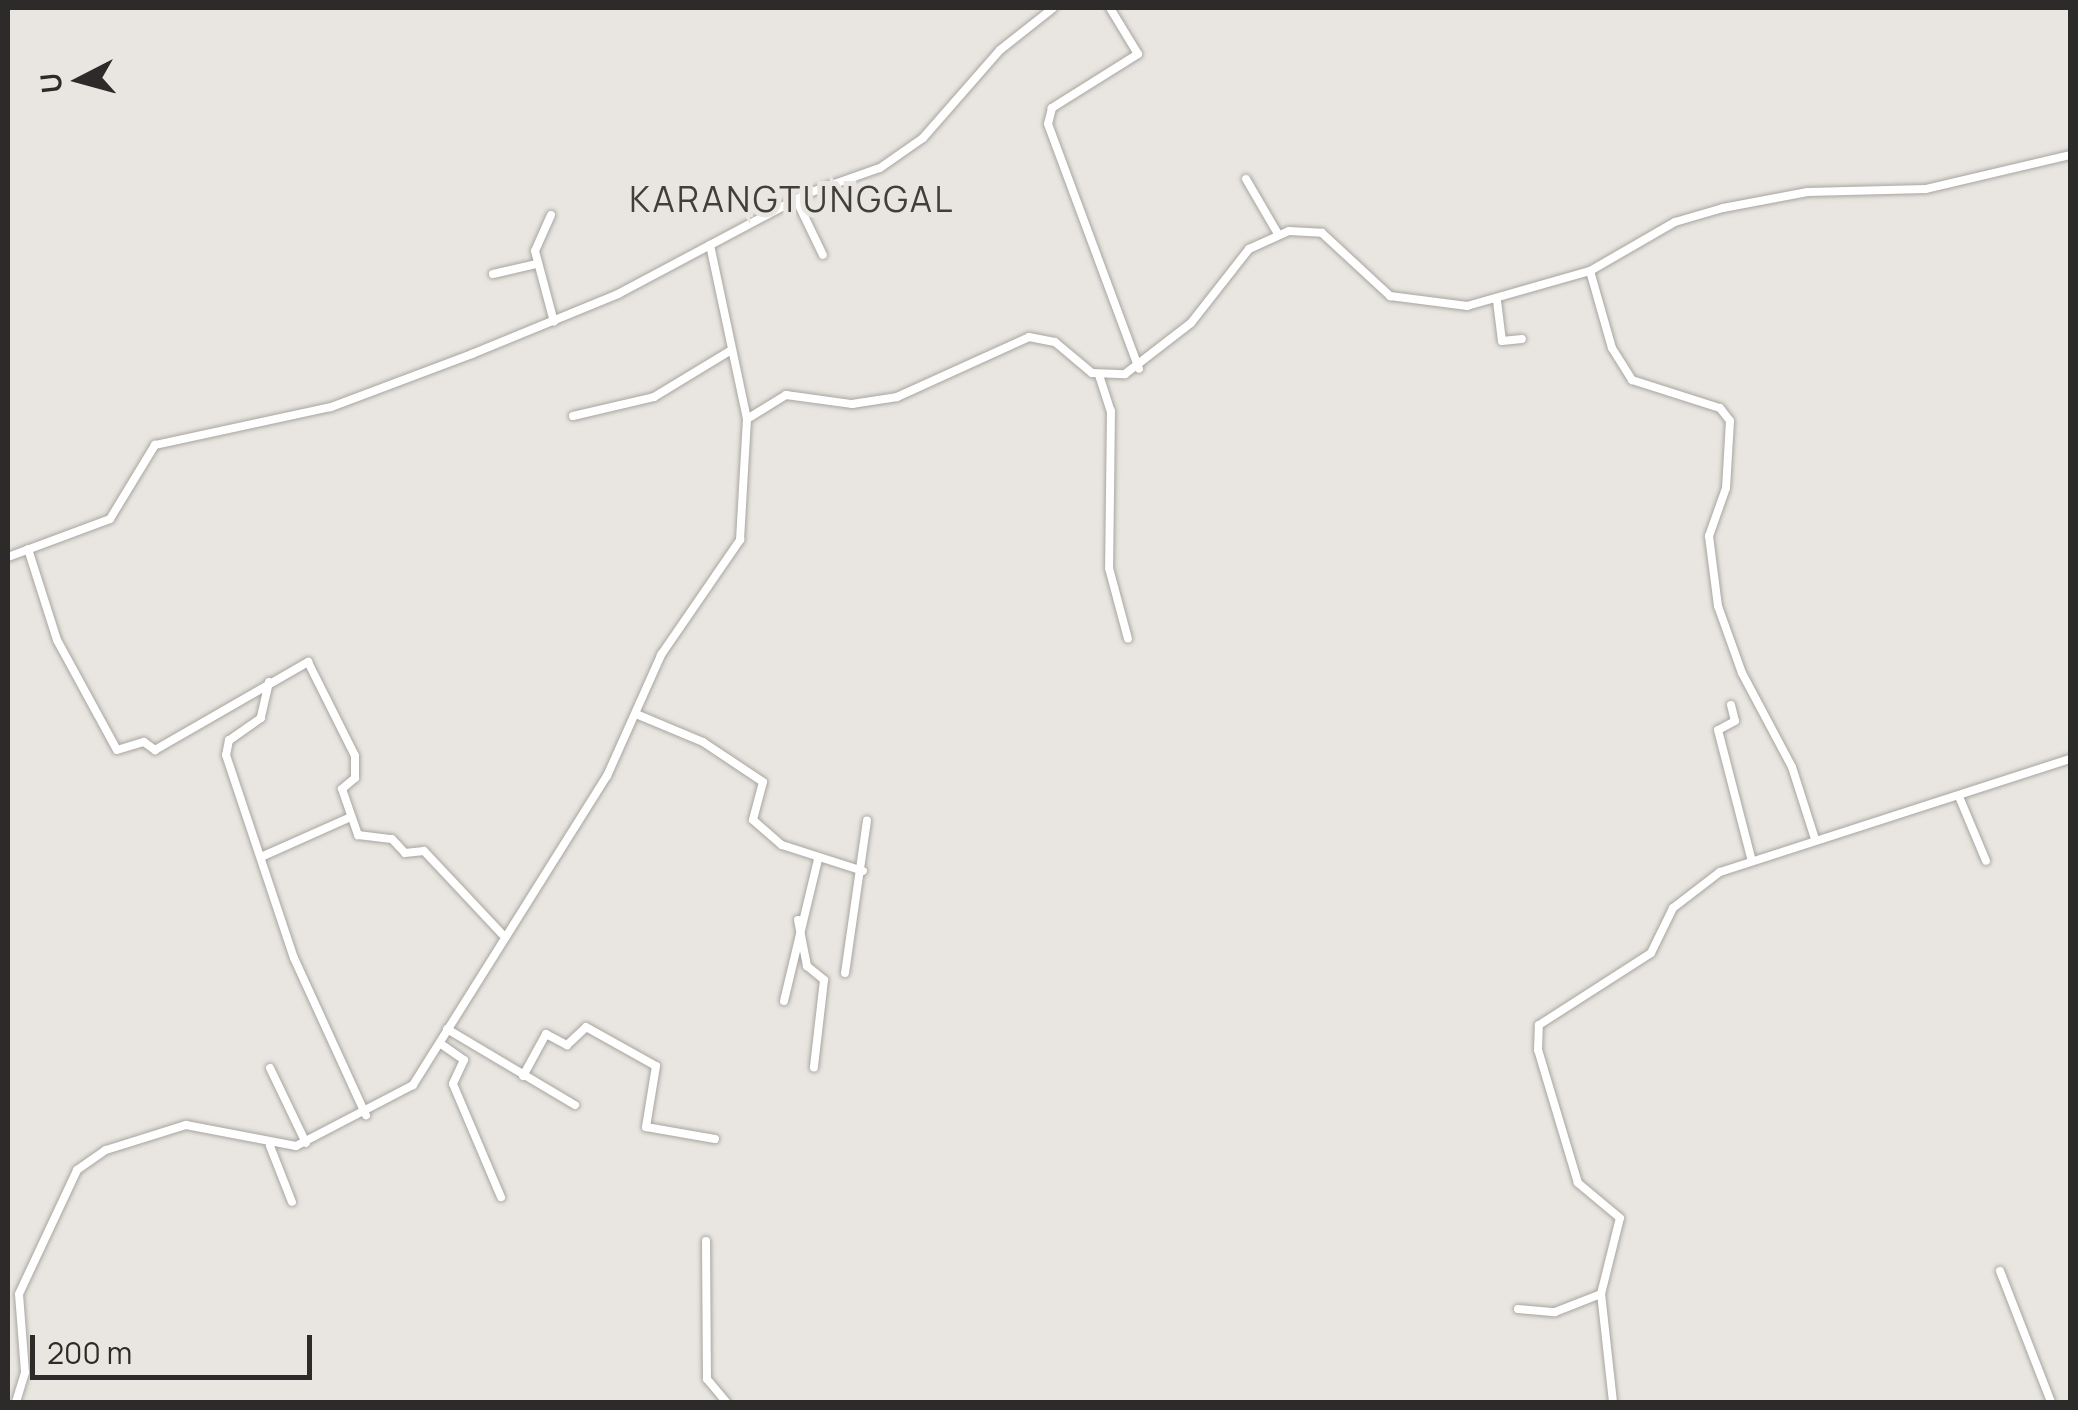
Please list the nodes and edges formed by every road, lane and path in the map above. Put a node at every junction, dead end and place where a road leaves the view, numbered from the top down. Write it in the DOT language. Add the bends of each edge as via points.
graph roads {
  1 [pos="1053,8"];
  2 [pos="1110,8"];
  3 [pos="2070,155"];
  4 [pos="1246,179"];
  5 [pos="796,199"];
  6 [pos="551,214"];
  7 [pos="1278,234"];
  8 [pos="710,245"];
  9 [pos="822,255"];
  10 [pos="536,264"];
  11 [pos="1590,270"];
  12 [pos="493,274"];
  13 [pos="1496,301"];
  14 [pos="554,322"];
  15 [pos="1522,340"];
  16 [pos="728,352"];
  17 [pos="1139,368"];
  18 [pos="1099,375"];
  19 [pos="573,416"];
  20 [pos="748,419"];
  21 [pos="28,549"];
  22 [pos="8,557"];
  23 [pos="1128,639"];
  24 [pos="269,682"];
  25 [pos="1731,706"];
  26 [pos="636,714"];
  27 [pos="2070,759"];
  28 [pos="1960,800"];
  29 [pos="351,817"];
  30 [pos="867,821"];
  31 [pos="1815,839"];
  32 [pos="261,857"];
  33 [pos="818,860"];
  34 [pos="1752,861"];
  35 [pos="1986,861"];
  36 [pos="863,871"];
  37 [pos="798,920"];
  38 [pos="502,934"];
  39 [pos="846,972"];
  40 [pos="784,1001"];
  41 [pos="447,1029"];
  42 [pos="441,1044"];
  43 [pos="814,1066"];
  44 [pos="270,1068"];
  45 [pos="523,1076"];
  46 [pos="575,1105"];
  47 [pos="366,1115"];
  48 [pos="715,1139"];
  49 [pos="306,1143"];
  50 [pos="270,1146"];
  51 [pos="501,1198"];
  52 [pos="292,1202"];
  53 [pos="706,1241"];
  54 [pos="2000,1271"];
  55 [pos="1601,1294"];
  56 [pos="1518,1309"];
  57 [pos="16,1402"];
  58 [pos="726,1402"];
  59 [pos="1614,1402"];
  60 [pos="2051,1402"];
  1 -- 5 [label="street" via="1000,50 904,154"];
  2 -- 17 [label="street" via="1138,54 1052,108 1048,124"];
  3 -- 11 [label="street" via="1916,191 1808,192 1723,208 1675,222"];
  4 -- 7 [label="street"];
  5 -- 8 [label="street"];
  5 -- 9 [label="street"];
  6 -- 10 [label="street" via="535,244"];
  7 -- 13 [label="street" via="1322,233 1372,283 1402,300"];
  7 -- 17 [label="street" via="1248,249 1191,323"];
  8 -- 14 [label="street"];
  8 -- 16 [label="street"];
  10 -- 12 [label="street"];
  10 -- 14 [label="street"];
  11 -- 13 [label="street"];
  11 -- 31 [label="street" via="1612,348 1632,380 1720,408 1730,421 1726,488 1709,536 1718,606 1748,686 1796,778"];
  13 -- 15 [label="street" via="1502,341"];
  14 -- 21 [label="street" via="331,407 156,445 110,518"];
  16 -- 19 [label="street" via="636,404"];
  16 -- 20 [label="street"];
  17 -- 18 [label="street"];
  18 -- 20 [label="street" via="1055,342 1029,337 909,393 852,404 786,395"];
  18 -- 23 [label="street" via="1112,411 1108,568"];
  20 -- 26 [label="street" via="737,549 679,625"];
  21 -- 22 [label="street"];
  21 -- 24 [label="street" via="57,640 117,750 144,742 156,750"];
  24 -- 29 [label="street" via="310,664 355,756 354,778 342,789"];
  24 -- 32 [label="street" via="261,718 226,751"];
  25 -- 34 [label="street" via="1735,720 1718,730"];
  26 -- 33 [label="street" via="703,742 763,782 754,821"];
  26 -- 38 [label="street" via="607,776"];
  27 -- 28 [label="street"];
  28 -- 31 [label="street"];
  28 -- 35 [label="street"];
  29 -- 32 [label="street"];
  29 -- 38 [label="street" via="359,836 426,853"];
  30 -- 36 [label="street"];
  31 -- 34 [label="street"];
  32 -- 47 [label="street" via="294,958"];
  33 -- 36 [label="street"];
  33 -- 37 [label="street"];
  34 -- 55 [label="street" via="1692,890 1664,920 1653,950 1536,1033 1578,1183 1620,1218"];
  36 -- 39 [label="street"];
  37 -- 40 [label="street"];
  37 -- 43 [label="street" via="806,966 824,980"];
  38 -- 41 [label="street"];
  41 -- 42 [label="street"];
  41 -- 45 [label="street"];
  42 -- 47 [label="street" via="412,1085"];
  42 -- 51 [label="street" via="464,1060 453,1084"];
  44 -- 49 [label="street"];
  45 -- 46 [label="street"];
  45 -- 48 [label="street" via="546,1034 567,1045 586,1027 656,1066 646,1127"];
  47 -- 49 [label="street"];
  49 -- 50 [label="street"];
  50 -- 52 [label="street"];
  50 -- 57 [label="street" via="186,1125 106,1150 76,1170 19,1294 25,1372"];
  53 -- 58 [label="street" via="707,1379"];
  54 -- 60 [label="street"];
  55 -- 56 [label="street" via="1555,1312"];
  55 -- 59 [label="street"];
}
